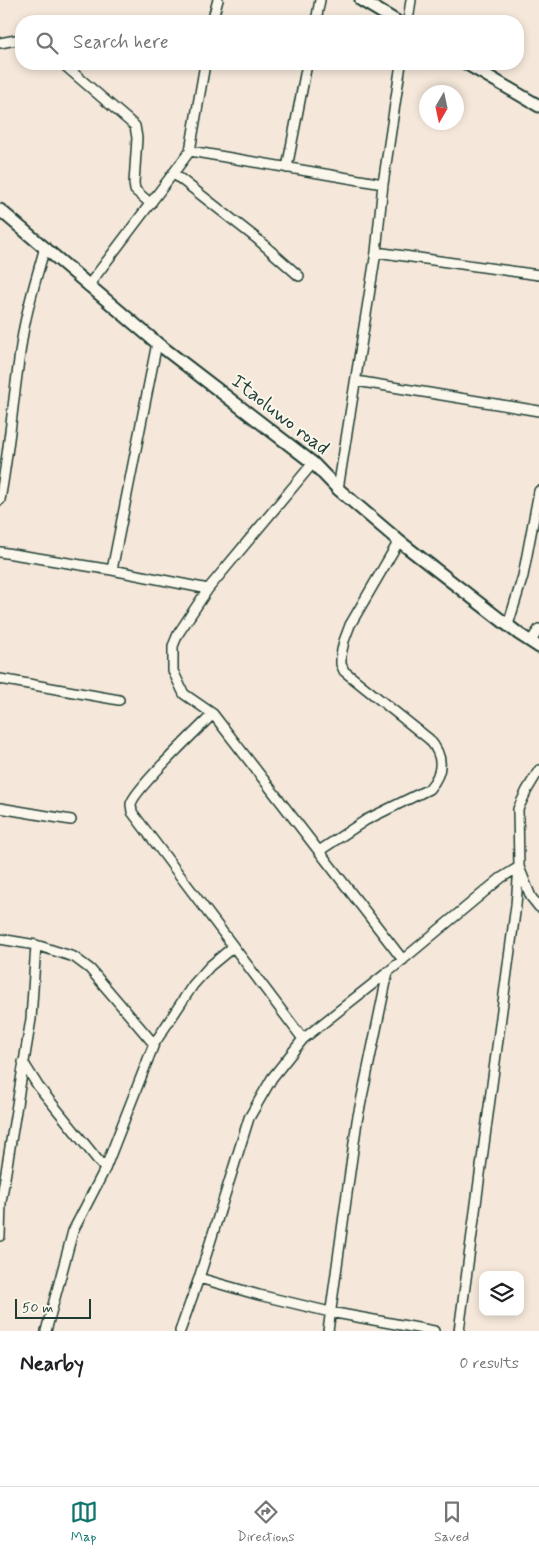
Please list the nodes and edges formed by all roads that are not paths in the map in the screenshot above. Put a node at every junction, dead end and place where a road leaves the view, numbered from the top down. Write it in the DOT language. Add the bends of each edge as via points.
graph roads {
  1 [pos="218,0"];
  2 [pos="320,0"];
  3 [pos="361,0"];
  4 [pos="411,0"];
  5 [pos="214,15"];
  6 [pos="317,15"];
  7 [pos="386,15"];
  8 [pos="409,15"];
  9 [pos="15,40"];
  10 [pos="0,43"];
  11 [pos="70,70"];
  12 [pos="204,70"];
  13 [pos="306,70"];
  14 [pos="400,70"];
  15 [pos="477,70"];
  16 [pos="539,106"];
  17 [pos="190,151"];
  18 [pos="287,168"];
  19 [pos="173,173"];
  20 [pos="383,184"];
  21 [pos="151,204"];
  22 [pos="0,210"];
  23 [pos="45,248"];
  24 [pos="376,252"];
  25 [pos="539,275"];
  26 [pos="299,276"];
  27 [pos="88,286"];
  28 [pos="158,343"];
  29 [pos="356,381"];
  30 [pos="539,411"];
  31 [pos="313,463"];
  32 [pos="338,489"];
  33 [pos="539,491"];
  34 [pos="0,500"];
  35 [pos="399,541"];
  36 [pos="0,552"];
  37 [pos="112,570"];
  38 [pos="208,590"];
  39 [pos="508,625"];
  40 [pos="539,629"];
  41 [pos="535,644"];
  42 [pos="0,679"];
  43 [pos="119,700"];
  44 [pos="212,714"];
  45 [pos="539,770"];
  46 [pos="0,808"];
  47 [pos="71,820"];
  48 [pos="319,851"];
  49 [pos="519,867"];
  50 [pos="539,907"];
  51 [pos="0,939"];
  52 [pos="36,945"];
  53 [pos="233,947"];
  54 [pos="403,960"];
  55 [pos="388,972"];
  56 [pos="303,1039"];
  57 [pos="154,1044"];
  58 [pos="23,1062"];
  59 [pos="105,1168"];
  60 [pos="0,1236"];
  61 [pos="199,1278"];
  62 [pos="330,1312"];
  63 [pos="46,1331"];
  64 [pos="180,1331"];
  65 [pos="328,1331"];
  66 [pos="434,1331"];
  67 [pos="459,1331"];
  1 -- 5 [label="street"];
  2 -- 6 [label="street"];
  3 -- 7 [label="street"];
  4 -- 8 [label="street"];
  9 -- 10 [label="street"];
  11 -- 21 [label="street" via="135,126 135,190"];
  12 -- 17 [label="street"];
  13 -- 18 [label="street"];
  14 -- 20 [label="street"];
  15 -- 16 [label="street"];
  17 -- 18 [label="street"];
  17 -- 19 [label="street"];
  18 -- 20 [label="street"];
  19 -- 21 [label="street"];
  19 -- 26 [label="street"];
  20 -- 24 [label="street"];
  21 -- 27 [label="street"];
  22 -- 23 [label="street, Itaoluwo road"];
  23 -- 27 [label="street, Itaoluwo road"];
  23 -- 34 [label="street" via="23,333"];
  24 -- 25 [label="street"];
  24 -- 29 [label="street"];
  27 -- 28 [label="street, Itaoluwo road"];
  28 -- 31 [label="street, Itaoluwo road"];
  28 -- 37 [label="street"];
  29 -- 30 [label="street"];
  29 -- 32 [label="street"];
  31 -- 32 [label="street, Itaoluwo road"];
  31 -- 38 [label="street"];
  32 -- 35 [label="street, Itaoluwo road"];
  33 -- 39 [label="street" via="523,576"];
  35 -- 39 [label="street, Itaoluwo road"];
  35 -- 48 [label="street" via="350,625 340,664 344,672 429,739 437,749 439,770 429,789 366,820"];
  36 -- 37 [label="street"];
  37 -- 38 [label="street"];
  38 -- 44 [label="street" via="178,634 173,658 174,671 184,694"];
  39 -- 41 [label="street, Itaoluwo road"];
  40 -- 41 [label="street"];
  42 -- 43 [label="street"];
  44 -- 48 [label="street"];
  44 -- 53 [label="street" via="153,776 131,805 132,812"];
  45 -- 49 [label="street" via="518,809"];
  46 -- 47 [label="street"];
  48 -- 54 [label="street"];
  49 -- 50 [label="street" via="531,897"];
  49 -- 54 [label="street" via="501,878"];
  49 -- 67 [label="street"];
  51 -- 52 [label="street"];
  52 -- 57 [label="street" via="74,957 90,969"];
  52 -- 58 [label="street" via="31,1020"];
  53 -- 56 [label="street"];
  53 -- 57 [label="street" via="193,985"];
  54 -- 55 [label="street"];
  55 -- 56 [label="street"];
  55 -- 62 [label="street" via="357,1121"];
  56 -- 61 [label="street" via="272,1078 249,1118"];
  57 -- 59 [label="street"];
  58 -- 59 [label="street" via="38,1086"];
  58 -- 60 [label="street" via="1,1202"];
  59 -- 63 [label="street" via="73,1231"];
  61 -- 62 [label="street"];
  61 -- 64 [label="street"];
  62 -- 65 [label="street"];
  62 -- 66 [label="street"];
}
